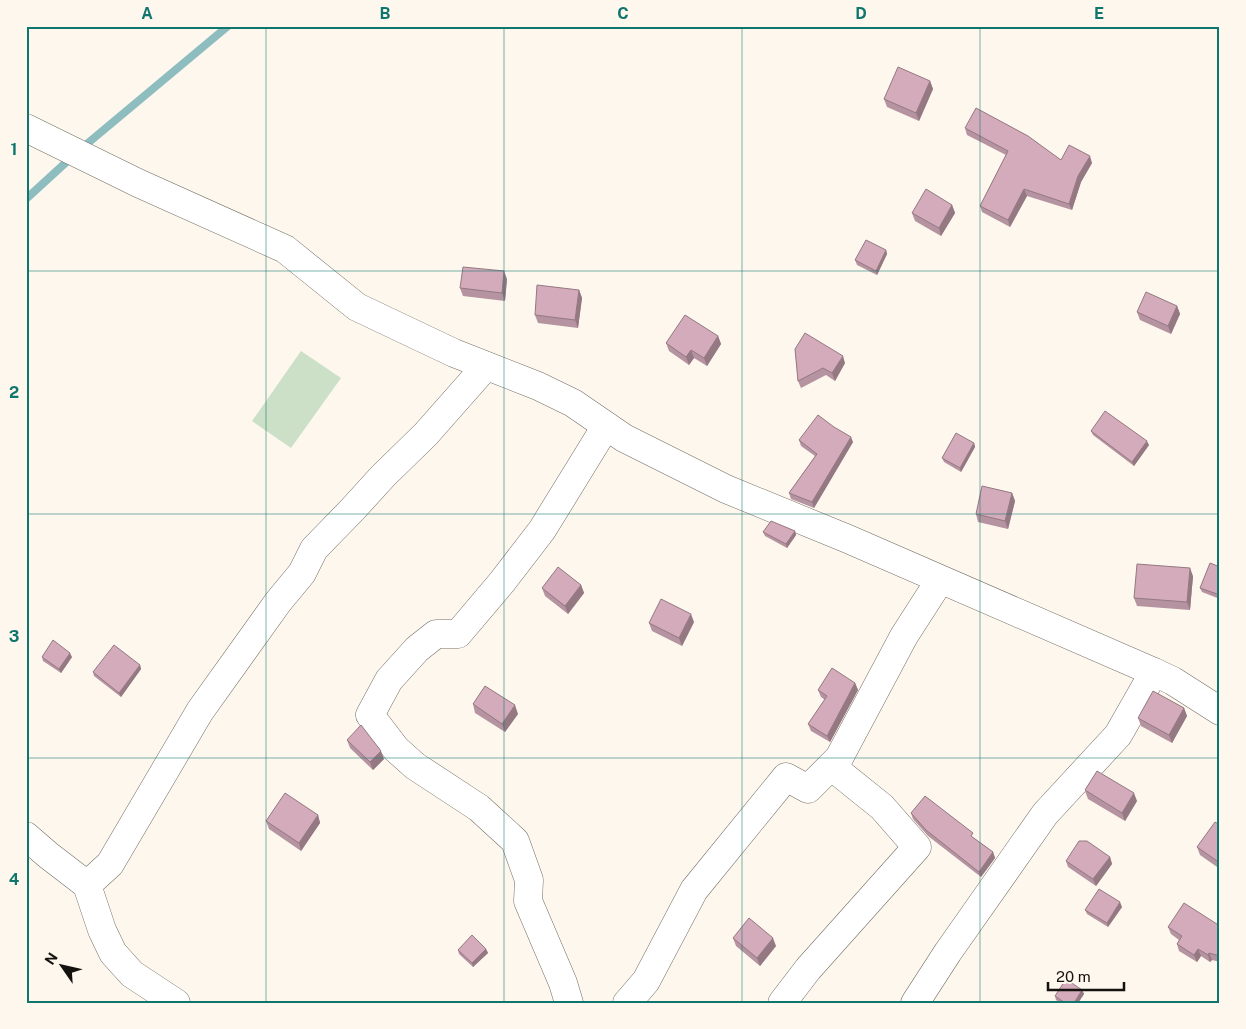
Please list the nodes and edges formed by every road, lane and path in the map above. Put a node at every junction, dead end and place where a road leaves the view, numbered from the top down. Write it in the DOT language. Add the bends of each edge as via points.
graph roads {
  1 [pos="26,128"];
  2 [pos="486,366"];
  3 [pos="606,426"];
  4 [pos="940,580"];
  5 [pos="1154,672"];
  6 [pos="1220,711"];
  7 [pos="830,766"];
  8 [pos="26,836"];
  9 [pos="87,885"];
  10 [pos="176,1003"];
  11 [pos="569,1003"];
  12 [pos="627,1003"];
  13 [pos="782,1003"];
  14 [pos="915,1003"];
  1 -- 2 [label="street" via="285,249 357,307"];
  2 -- 3 [label="street" via="573,403"];
  2 -- 9 [label="street" via="426,434 314,549 302,573 200,711 110,864"];
  3 -- 4 [label="street" via="726,489"];
  3 -- 11 [label="street" via="542,530 502,582 458,634 436,634 417,649 389,680 370,715 396,750 478,808 515,841 528,880 528,901"];
  4 -- 5 [label="street"];
  4 -- 7 [label="street" via="904,636 839,758"];
  5 -- 6 [label="street"];
  5 -- 14 [label="street" via="1118,735 1046,814"];
  7 -- 12 [label="street" via="808,789 786,777 694,890 646,981"];
  7 -- 13 [label="street" via="882,807 917,846"];
  8 -- 9 [label="street"];
  9 -- 10 [label="street" via="113,953 132,974"];
}
